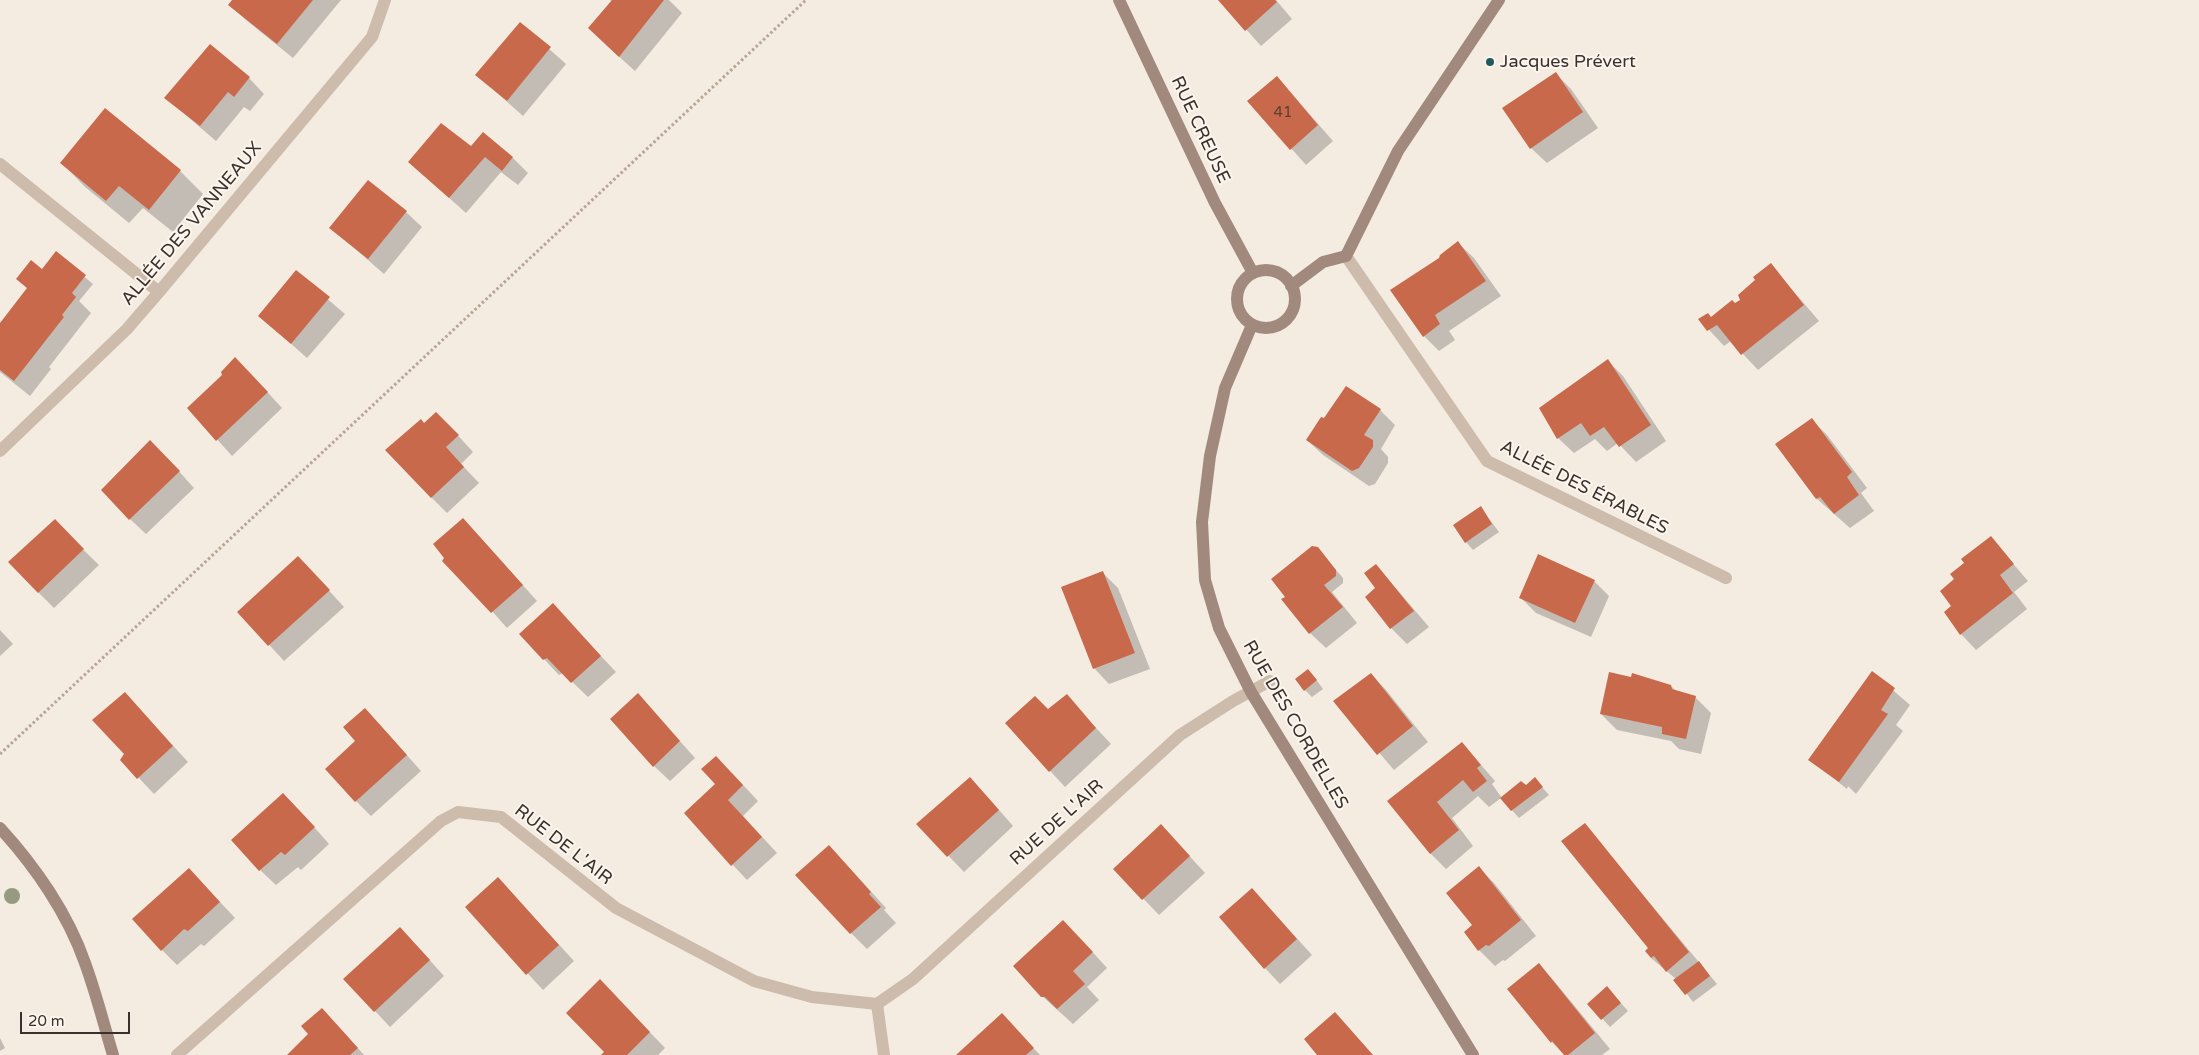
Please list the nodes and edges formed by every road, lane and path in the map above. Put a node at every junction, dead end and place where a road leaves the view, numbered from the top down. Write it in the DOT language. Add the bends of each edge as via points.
graph roads {
  1 [pos="385,0"];
  2 [pos="806,0"];
  3 [pos="1119,0"];
  4 [pos="1499,0"];
  5 [pos="0,164"];
  6 [pos="1346,256"];
  7 [pos="1253,273"];
  8 [pos="1291,286"];
  9 [pos="159,292"];
  10 [pos="1252,325"];
  11 [pos="0,451"];
  12 [pos="1726,578"];
  13 [pos="1270,681"];
  14 [pos="1251,692"];
  15 [pos="0,754"];
  16 [pos="0,828"];
  17 [pos="877,1004"];
  18 [pos="112,1055"];
  19 [pos="177,1055"];
  20 [pos="884,1055"];
  21 [pos="1473,1055"];
  1 -- 9 [label="street, ALLÉE DES VANNEAUX" via="372,36"];
  2 -- 15 [label="path"];
  3 -- 7 [label="street, RUE CREUSE" via="1215,203"];
  4 -- 6 [label="street" via="1398,152"];
  5 -- 9 [label="street"];
  6 -- 8 [label="street" via="1323,262"];
  6 -- 12 [label="street, ALLÉE DES ÉRABLES" via="1487,461"];
  7 -- 8 [label="street" via="1271,271"];
  7 -- 10 [label="street" via="1240,286 1236,304 1245,320"];
  8 -- 10 [label="street" via="1294,303 1286,320 1270,328"];
  9 -- 11 [label="street, ALLÉE DES VANNEAUX" via="127,329"];
  10 -- 14 [label="street, RUE DES CORDELLES" via="1225,388 1210,456 1202,522 1208,588 1220,628"];
  13 -- 14 [label="street, RUE DE L'AIR"];
  14 -- 17 [label="street, RUE DE L'AIR" via="1180,735 913,979"];
  14 -- 21 [label="street, RUE DES CORDELLES"];
  16 -- 18 [label="street" via="22,852 65,920 85,962"];
  17 -- 19 [label="street, RUE DE L'AIR" via="812,996 754,981 616,908 501,817 458,812 441,820"];
  17 -- 20 [label="street"];
}
